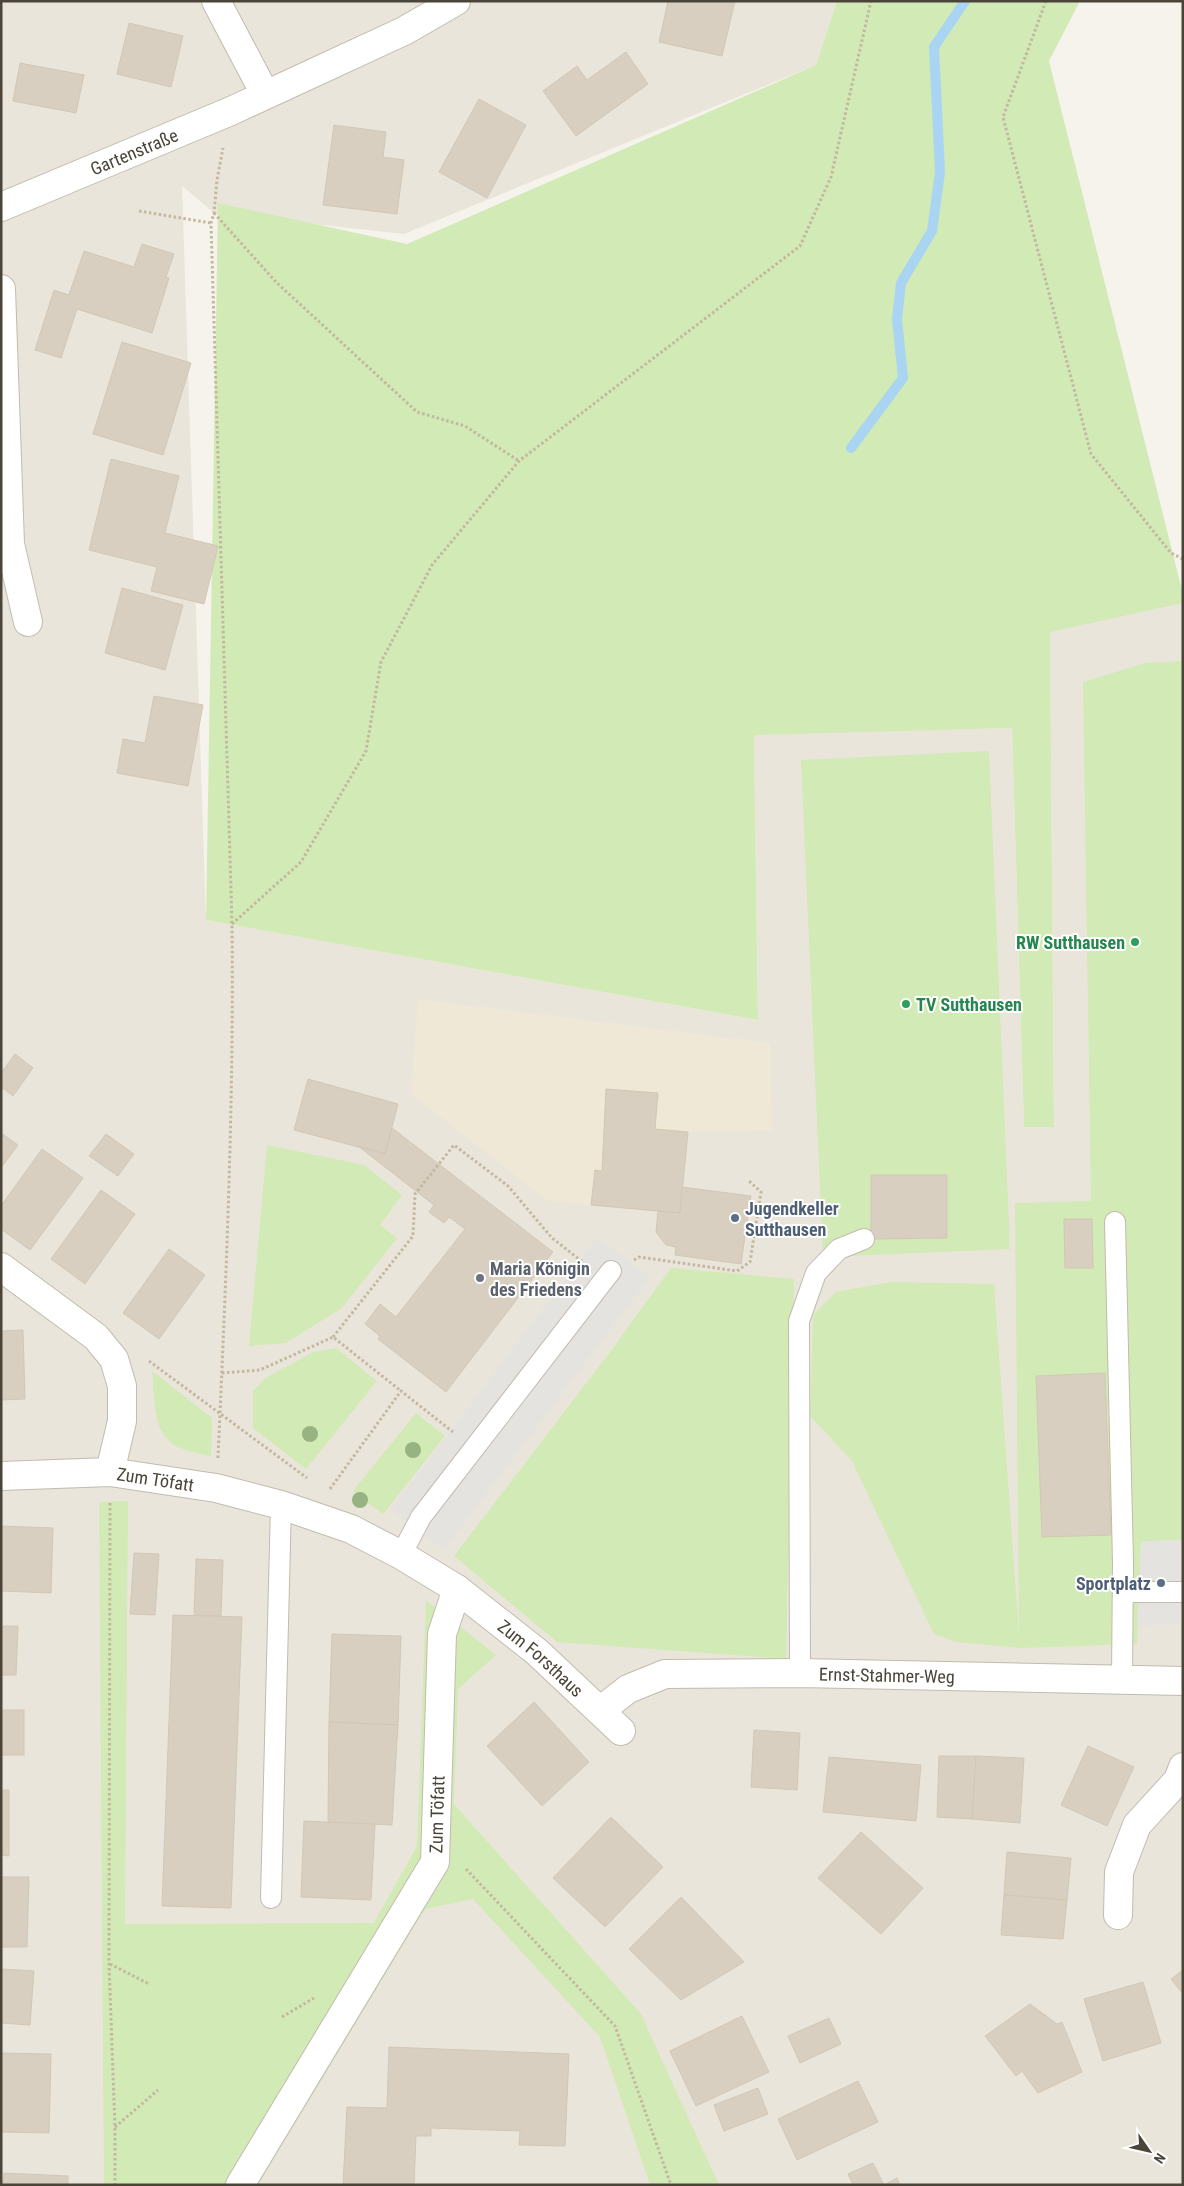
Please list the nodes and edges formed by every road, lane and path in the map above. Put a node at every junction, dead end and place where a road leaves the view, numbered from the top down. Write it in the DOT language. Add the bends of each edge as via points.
graph roads {
  1 [pos="216,1"];
  2 [pos="456,1"];
  3 [pos="871,1"];
  4 [pos="1046,1"];
  5 [pos="265,94"];
  6 [pos="231,111"];
  7 [pos="1,207"];
  8 [pos="139,211"];
  9 [pos="214,214"];
  10 [pos="211,223"];
  11 [pos="1,289"];
  12 [pos="519,461"];
  13 [pos="1183,559"];
  14 [pos="28,622"];
  15 [pos="232,924"];
  16 [pos="750,1181"];
  17 [pos="1115,1222"];
  18 [pos="864,1239"];
  19 [pos="576,1256"];
  20 [pos="1,1267"];
  21 [pos="611,1271"];
  22 [pos="333,1337"];
  23 [pos="142,1356"];
  24 [pos="222,1373"];
  25 [pos="402,1391"];
  26 [pos="220,1415"];
  27 [pos="474,1448"];
  28 [pos="110,1472"];
  29 [pos="1,1476"];
  30 [pos="312,1482"];
  31 [pos="216,1488"];
  32 [pos="327,1494"];
  33 [pos="281,1505"];
  34 [pos="401,1555"];
  35 [pos="457,1589"];
  36 [pos="1123,1592"];
  37 [pos="1183,1592"];
  38 [pos="800,1673"];
  39 [pos="1122,1679"];
  40 [pos="1183,1681"];
  41 [pos="601,1710"];
  42 [pos="621,1730"];
  43 [pos="1183,1767"];
  44 [pos="435,1862"];
  45 [pos="271,1898"];
  46 [pos="1118,1915"];
  47 [pos="110,1964"];
  48 [pos="149,1984"];
  49 [pos="158,2090"];
  50 [pos="115,2127"];
  51 [pos="115,2185"];
  52 [pos="240,2185"];
  53 [pos="671,2185"];
  1 -- 5 [label="street"];
  2 -- 5 [label="street, Gartenstraße" via="404,31"];
  3 -- 12 [label="path" via="831,176 800,246"];
  4 -- 13 [label="path" via="1003,117 1091,454 1171,553"];
  5 -- 6 [label="street, Gartenstraße"];
  6 -- 7 [label="street, Gartenstraße"];
  6 -- 9 [label="path" via="216,180"];
  8 -- 10 [label="path"];
  9 -- 10 [label="path"];
  9 -- 12 [label="path" via="276,282 417,412 465,426"];
  10 -- 15 [label="path"];
  11 -- 14 [label="street" via="10,544"];
  12 -- 15 [label="path" via="432,565 381,662 366,751 301,862"];
  15 -- 24 [label="path" via="233,1022"];
  16 -- 21 [label="path" via="761,1192 750,1262 737,1271 639,1257"];
  17 -- 36 [label="lane"];
  18 -- 38 [label="lane" via="839,1249 816,1273 799,1321"];
  19 -- 22 [label="path" via="552,1238 508,1186 454,1145 415,1194 413,1236"];
  20 -- 28 [label="street, Zum Töfatt" via="96,1337 114,1359 122,1386 122,1421"];
  21 -- 27 [label="lane"];
  22 -- 24 [label="path" via="260,1370"];
  22 -- 25 [label="path"];
  23 -- 26 [label="path"];
  24 -- 26 [label="path"];
  25 -- 27 [label="path"];
  25 -- 32 [label="path"];
  26 -- 30 [label="path"];
  26 -- 31 [label="path"];
  27 -- 34 [label="lane" via="421,1517"];
  28 -- 29 [label="street"];
  28 -- 31 [label="street, Zum Töfatt"];
  28 -- 47 [label="path"];
  31 -- 33 [label="street, Zum Töfatt"];
  33 -- 34 [label="street, Zum Töfatt" via="351,1529"];
  33 -- 45 [label="lane"];
  34 -- 35 [label="street, Zum Töfatt"];
  35 -- 41 [label="street, Zum Forsthaus" via="537,1652"];
  35 -- 44 [label="street, Zum Töfatt" via="442,1634"];
  36 -- 37 [label="lane"];
  36 -- 39 [label="lane"];
  38 -- 39 [label="street, Ernst-Stahmer-Weg"];
  38 -- 41 [label="street, Ernst-Stahmer-Weg" via="665,1674 628,1689"];
  39 -- 40 [label="street, Ernst-Stahmer-Weg"];
  41 -- 42 [label="street, Zum Forsthaus"];
  43 -- 46 [label="street" via="1178,1780 1137,1825 1119,1872"];
  44 -- 52 [label="street, Zum Töfatt"];
  44 -- 53 [label="path" via="462,1864 615,2026"];
  47 -- 48 [label="path"];
  47 -- 50 [label="path"];
  49 -- 50 [label="path"];
  50 -- 51 [label="path"];
}
